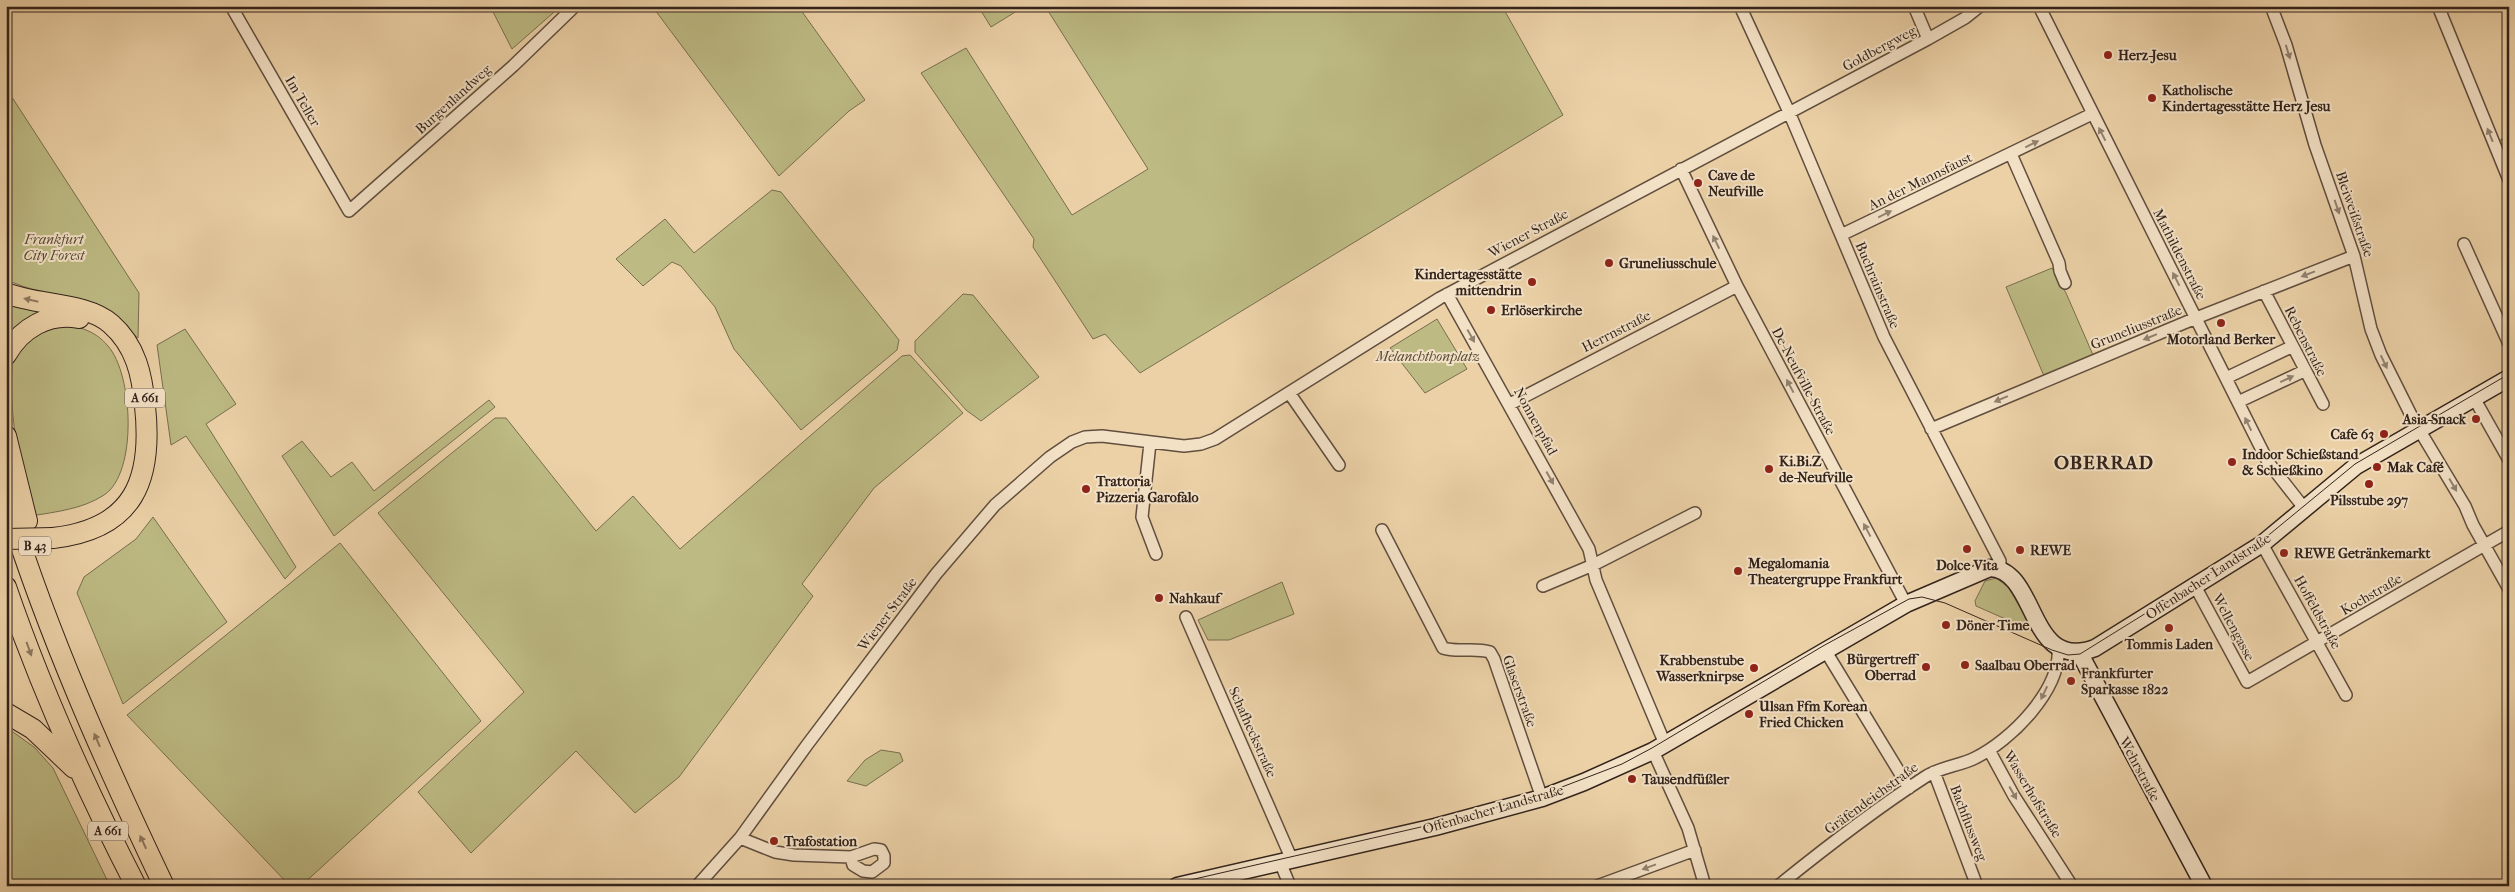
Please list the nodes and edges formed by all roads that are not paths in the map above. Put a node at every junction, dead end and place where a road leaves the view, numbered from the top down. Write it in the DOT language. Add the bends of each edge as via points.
graph roads {
  1 [pos="230,6"];
  2 [pos="575,6"];
  3 [pos="1740,6"];
  4 [pos="1914,6"];
  5 [pos="1980,6"];
  6 [pos="2039,6"];
  7 [pos="2271,6"];
  8 [pos="2438,6"];
  9 [pos="1928,39"];
  10 [pos="1789,112"];
  11 [pos="2092,114"];
  12 [pos="2011,154"];
  13 [pos="1681,169"];
  14 [pos="2509,180"];
  15 [pos="349,211"];
  16 [pos="1841,235"];
  17 [pos="2464,244"];
  18 [pos="2354,256"];
  19 [pos="2065,283"];
  20 [pos="1737,286"];
  21 [pos="2264,291"];
  22 [pos="6,293"];
  23 [pos="1447,294"];
  24 [pos="2196,318"];
  25 [pos="2509,344"];
  26 [pos="2291,346"];
  27 [pos="6,355"];
  28 [pos="2304,371"];
  29 [pos="2226,378"];
  30 [pos="2509,378"];
  31 [pos="1290,394"];
  32 [pos="2474,398"];
  33 [pos="2238,402"];
  34 [pos="1510,404"];
  35 [pos="2322,404"];
  36 [pos="2419,428"];
  37 [pos="1931,429"];
  38 [pos="6,436"];
  39 [pos="1150,443"];
  40 [pos="2509,460"];
  41 [pos="1338,465"];
  42 [pos="6,500"];
  43 [pos="2304,508"];
  44 [pos="1695,513"];
  45 [pos="6,530"];
  46 [pos="1382,530"];
  47 [pos="2509,531"];
  48 [pos="51,534"];
  49 [pos="6,539"];
  50 [pos="2262,544"];
  51 [pos="2484,545"];
  52 [pos="1156,554"];
  53 [pos="1593,565"];
  54 [pos="2000,569"];
  55 [pos="1543,586"];
  56 [pos="2195,586"];
  57 [pos="6,587"];
  58 [pos="2509,589"];
  59 [pos="38,594"];
  60 [pos="1911,601"];
  61 [pos="1186,617"];
  62 [pos="2318,642"];
  63 [pos="2058,647"];
  64 [pos="1825,650"];
  65 [pos="2079,652"];
  66 [pos="2247,682"];
  67 [pos="2346,695"];
  68 [pos="6,713"];
  69 [pos="1659,747"];
  70 [pos="1990,750"];
  71 [pos="1934,772"];
  72 [pos="82,776"];
  73 [pos="1909,788"];
  74 [pos="1542,798"];
  75 [pos="740,838"];
  76 [pos="1695,850"];
  77 [pos="851,857"];
  78 [pos="1286,861"];
  79 [pos="2071,885"];
  80 [pos="136,886"];
  81 [pos="164,886"];
  82 [pos="697,886"];
  83 [pos="1178,886"];
  84 [pos="1290,886"];
  85 [pos="1597,886"];
  86 [pos="1705,886"];
  87 [pos="1778,886"];
  88 [pos="1977,886"];
  89 [pos="2204,886"];
  1 -- 15 [label="street, Im Teller"];
  2 -- 15 [label="street, Burgenlandweg" via="513,66"];
  3 -- 10 [label="street, Buchrainstraße"];
  4 -- 9 [label="street"];
  5 -- 9 [label="street, Goldbergweg"];
  6 -- 11 [label="street, Mathildenstraße"];
  7 -- 18 [label="street, Bleiweißstraße, one-way"];
  14 -- 8 [label="street, one-way"];
  9 -- 10 [label="street, Goldbergweg"];
  10 -- 13 [label="street, Wiener Straße"];
  10 -- 16 [label="street, Buchrainstraße"];
  12 -- 11 [label="street, An der Mannsfaust, one-way"];
  24 -- 11 [label="street, Mathildenstraße, one-way"];
  16 -- 12 [label="street, An der Mannsfaust, one-way"];
  12 -- 19 [label="street"];
  20 -- 13 [label="street, De-Neufville-Straße, one-way"];
  13 -- 23 [label="street, Wiener Straße"];
  16 -- 37 [label="street, Buchrainstraße" via="1884,337"];
  17 -- 25 [label="street"];
  18 -- 21 [label="street, Gruneliusstraße, one-way"];
  18 -- 36 [label="street, Bleiweißstraße, one-way" via="2371,329"];
  20 -- 34 [label="street, Herrnstraße"];
  60 -- 20 [label="street, De-Neufville-Straße, one-way"];
  21 -- 24 [label="street, Gruneliusstraße"];
  21 -- 26 [label="street, Rebenstraße"];
  48 -- 22 [label="highway, A 661, one-way" via="78,534 103,523 135,494 144,472 148,444 144,386 129,344 104,318"];
  23 -- 31 [label="street, Wiener Straße"];
  23 -- 34 [label="street, Nonnenpfad, one-way"];
  24 -- 29 [label="street, Mathildenstraße"];
  24 -- 37 [label="street, Gruneliusstraße, one-way"];
  26 -- 28 [label="street, Rebenstraße"];
  26 -- 29 [label="street"];
  27 -- 48 [label="highway, B 43" via="18,337 32,326 54,318 76,318 112,335 126,353 133,370 140,421 140,458 135,479 121,502 106,513"];
  33 -- 28 [label="street, one-way"];
  28 -- 35 [label="street, Rebenstraße"];
  29 -- 33 [label="street, Mathildenstraße"];
  30 -- 32 [label="main road, Offenbacher Landstraße"];
  31 -- 39 [label="street, Wiener Straße" via="1201,444"];
  31 -- 41 [label="street"];
  32 -- 36 [label="main road, Offenbacher Landstraße"];
  32 -- 40 [label="street"];
  43 -- 33 [label="street, Mathildenstraße, one-way" via="2268,462"];
  34 -- 53 [label="street, Nonnenpfad, one-way" via="1590,549"];
  36 -- 43 [label="main road, Offenbacher Landstraße" via="2356,466"];
  36 -- 51 [label="street, Bleiweißstraße, one-way"];
  37 -- 54 [label="street, Buchrainstraße" via="2000,561"];
  38 -- 59 [label="highway, B 43" via="35,547"];
  39 -- 52 [label="street" via="1142,517"];
  39 -- 75 [label="street, Wiener Straße" via="1102,436 1072,442 995,504 936,574"];
  42 -- 59 [label="highway, A 661"];
  43 -- 50 [label="main road, Offenbacher Landstraße"];
  44 -- 53 [label="street"];
  45 -- 48 [label="highway, B 43"];
  46 -- 74 [label="street, Glaserstraße" via="1443,648 1478,648 1490,652"];
  47 -- 51 [label="street, Kochstraße"];
  48 -- 49 [label="highway, A 661, bridge"];
  50 -- 56 [label="main road, Offenbacher Landstraße"];
  50 -- 62 [label="street, Hoffeldstraße"];
  51 -- 58 [label="street, Bleiweißstraße"];
  51 -- 62 [label="street, Kochstraße"];
  53 -- 55 [label="street"];
  53 -- 69 [label="street, Nonnenpfad"];
  54 -- 60 [label="main road, Offenbacher Landstraße" via="1979,571"];
  54 -- 63 [label="main road" via="2014,580 2043,632"];
  56 -- 65 [label="main road, Offenbacher Landstraße" via="2100,645"];
  56 -- 66 [label="street, Wellengasse"];
  57 -- 72 [label="highway, A 661, one-way" via="35,666"];
  81 -- 59 [label="highway, A 661, one-way" via="112,776"];
  60 -- 64 [label="main road, Offenbacher Landstraße"];
  61 -- 78 [label="street, Schafheckstraße"];
  62 -- 66 [label="street, Kochstraße"];
  62 -- 67 [label="street, Hoffeldstraße"];
  63 -- 65 [label="main road" via="2067,652"];
  63 -- 70 [label="street, Wasserhofstraße, one-way" via="2056,667 2040,702 2027,718"];
  64 -- 69 [label="main road, Offenbacher Landstraße"];
  64 -- 73 [label="street"];
  65 -- 89 [label="main road, Wehrstraße"];
  68 -- 72 [label="highway, A 661" via="33,729"];
  69 -- 74 [label="main road, Offenbacher Landstraße" via="1623,766"];
  69 -- 76 [label="street, Nonnenpfad"];
  70 -- 71 [label="street, Gräfendeichstraße"];
  70 -- 79 [label="street, Wasserhofstraße, one-way" via="2014,796"];
  71 -- 73 [label="street, Gräfendeichstraße"];
  71 -- 88 [label="street, Bachflussweg"];
  72 -- 80 [label="highway, A 661"];
  73 -- 87 [label="street, Gräfendeichstraße"];
  74 -- 78 [label="main road, Offenbacher Landstraße" via="1435,827"];
  75 -- 77 [label="street" via="783,854"];
  75 -- 82 [label="street, Wiener Straße"];
  76 -- 85 [label="street, one-way"];
  76 -- 86 [label="street, Nonnenpfad"];
  78 -- 83 [label="main road, Offenbacher Landstraße"];
  78 -- 84 [label="street, Schafheckstraße"];
}
